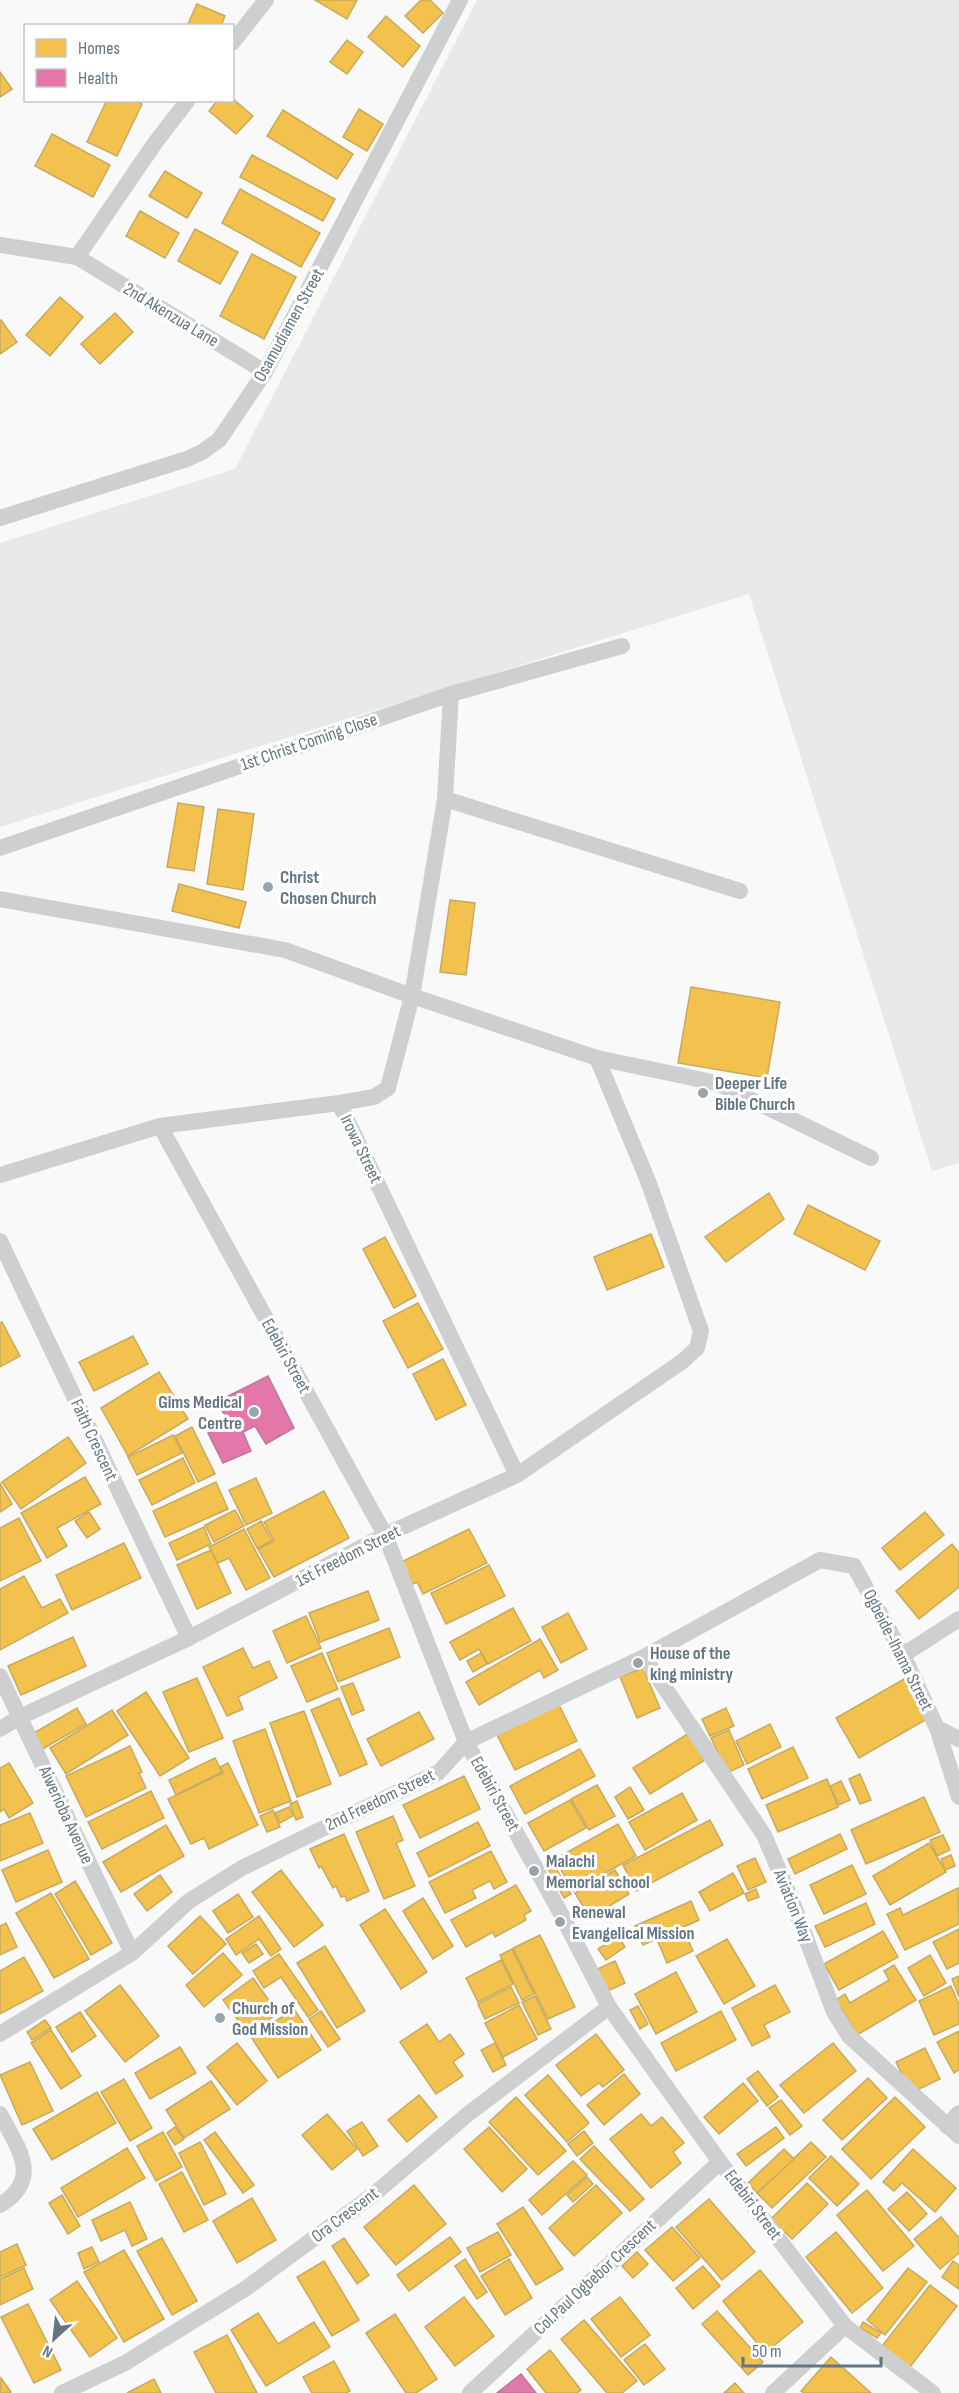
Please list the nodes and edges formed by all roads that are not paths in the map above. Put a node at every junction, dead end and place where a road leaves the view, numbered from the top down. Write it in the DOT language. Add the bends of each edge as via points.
graph roads {
  1 [pos="266,0"];
  2 [pos="460,0"];
  3 [pos="234,40"];
  4 [pos="186,102"];
  5 [pos="0,245"];
  6 [pos="77,257"];
  7 [pos="265,372"];
  8 [pos="0,518"];
  9 [pos="622,646"];
  10 [pos="451,694"];
  11 [pos="445,799"];
  12 [pos="0,848"];
  13 [pos="740,891"];
  14 [pos="0,899"];
  15 [pos="412,996"];
  16 [pos="597,1058"];
  17 [pos="339,1103"];
  18 [pos="160,1126"];
  19 [pos="871,1158"];
  20 [pos="0,1175"];
  21 [pos="0,1241"];
  22 [pos="518,1475"];
  23 [pos="385,1535"];
  24 [pos="836,1564"];
  25 [pos="959,1619"];
  26 [pos="189,1638"];
  27 [pos="903,1655"];
  28 [pos="644,1657"];
  29 [pos="0,1676"];
  30 [pos="20,1717"];
  31 [pos="937,1728"];
  32 [pos="0,1729"];
  33 [pos="959,1739"];
  34 [pos="466,1742"];
  35 [pos="959,1797"];
  36 [pos="132,1953"];
  37 [pos="609,2007"];
  38 [pos="0,2034"];
  39 [pos="959,2113"];
  40 [pos="0,2114"];
  41 [pos="953,2131"];
  42 [pos="720,2162"];
  43 [pos="0,2205"];
  44 [pos="845,2326"];
  45 [pos="62,2393"];
  46 [pos="470,2393"];
  47 [pos="773,2393"];
  48 [pos="933,2393"];
  1 -- 3 [label="street"];
  2 -- 7 [label="street, Osamudiamen Street"];
  4 -- 6 [label="street"];
  5 -- 6 [label="street, 2nd Akenzua Lane"];
  6 -- 7 [label="street, 2nd Akenzua Lane"];
  7 -- 8 [label="street, Osamudiamen Street" via="219,440 202,452"];
  9 -- 10 [label="street, 1st Christ Coming Close"];
  10 -- 11 [label="street"];
  10 -- 12 [label="street, 1st Christ Coming Close"];
  11 -- 13 [label="street"];
  11 -- 15 [label="street"];
  14 -- 15 [label="street" via="285,950"];
  15 -- 16 [label="street"];
  15 -- 17 [label="street" via="388,1088 374,1097"];
  16 -- 19 [label="street" via="717,1083"];
  16 -- 22 [label="street, 1st Freedom Street" via="648,1181 701,1331 697,1348 683,1361"];
  17 -- 18 [label="street, Irowa Street"];
  17 -- 22 [label="street, Irowa Street"];
  18 -- 20 [label="street, Irowa Street"];
  18 -- 23 [label="street, Edebiri Street"];
  21 -- 26 [label="street, Faith Crescent"];
  22 -- 23 [label="street, 1st Freedom Street"];
  23 -- 26 [label="street, 1st Freedom Street"];
  23 -- 34 [label="street, Edebiri Street"];
  24 -- 27 [label="street, Ogbeide-Ihama Street" via="854,1566"];
  24 -- 28 [label="street, 2nd Freedom Street" via="820,1560"];
  25 -- 27 [label="street"];
  26 -- 30 [label="street, 1st Freedom Street"];
  27 -- 31 [label="street, Ogbeide-Ihama Street"];
  28 -- 34 [label="street, 2nd Freedom Street"];
  28 -- 41 [label="street, Aviation Way" via="764,1834 834,2012 849,2036"];
  29 -- 30 [label="street, Aiwerioba Avenue"];
  30 -- 32 [label="street, 1st Freedom Street"];
  30 -- 36 [label="street, Aiwerioba Avenue"];
  31 -- 33 [label="street, Ogbeide-Ihama Street"];
  31 -- 35 [label="street"];
  34 -- 36 [label="street, 2nd Freedom Street" via="439,1772 242,1868 189,1901"];
  34 -- 37 [label="street, Edebiri Street"];
  36 -- 38 [label="street, 2nd Freedom Street"];
  37 -- 42 [label="street, Edebiri Street"];
  37 -- 45 [label="street, Ora Crescent" via="468,2114 373,2195 245,2289 125,2363"];
  39 -- 41 [label="street"];
  40 -- 43 [label="street" via="25,2164 18,2190"];
  42 -- 44 [label="street, Edebiri Street"];
  42 -- 46 [label="street, Col.Paul Ogbebor Crescent"];
  44 -- 47 [label="street"];
  44 -- 48 [label="street, Edebiri Street"];
}
